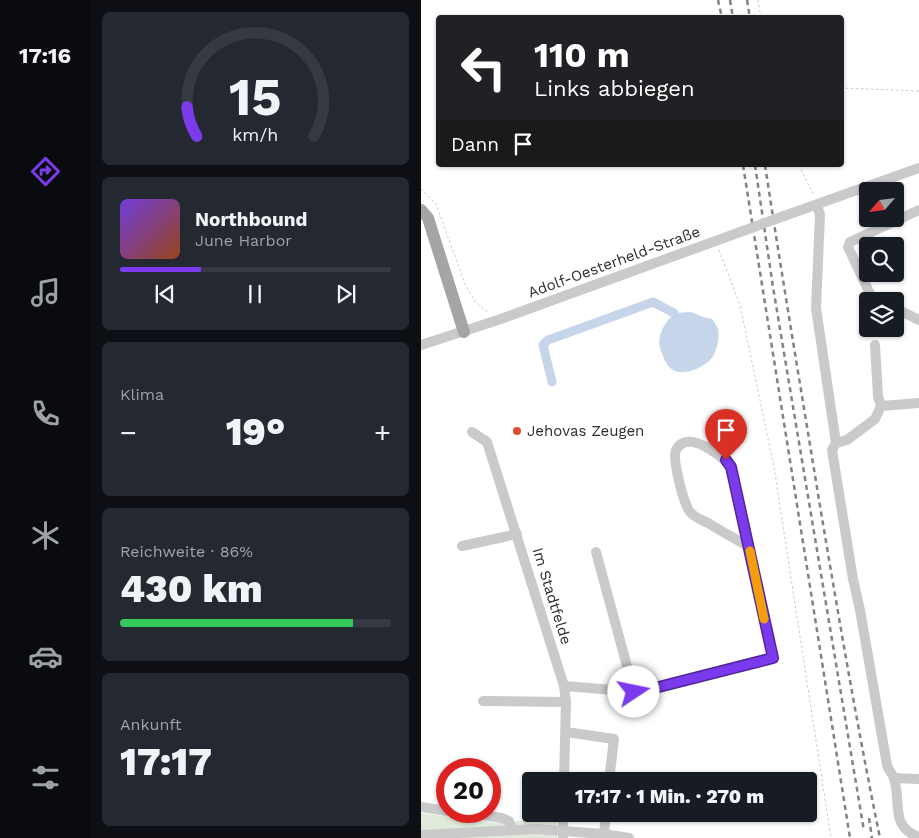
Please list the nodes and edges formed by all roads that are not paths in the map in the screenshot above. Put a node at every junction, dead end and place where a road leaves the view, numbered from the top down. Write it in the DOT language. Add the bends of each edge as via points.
graph roads {
  1 [pos="919,168"];
  2 [pos="817,205"];
  3 [pos="421,210"];
  4 [pos="919,210"];
  5 [pos="869,292"];
  6 [pos="904,312"];
  7 [pos="919,320"];
  8 [pos="463,332"];
  9 [pos="421,345"];
  10 [pos="875,345"];
  11 [pos="919,402"];
  12 [pos="881,406"];
  13 [pos="472,432"];
  14 [pos="836,444"];
  15 [pos="517,534"];
  16 [pos="462,546"];
  17 [pos="749,546"];
  18 [pos="596,552"];
  19 [pos="564,686"];
  20 [pos="634,692"];
  21 [pos="483,701"];
  22 [pos="566,702"];
  23 [pos="565,732"];
  24 [pos="564,772"];
  25 [pos="610,772"];
  26 [pos="894,778"];
  27 [pos="919,779"];
  28 [pos="421,807"];
  29 [pos="436,809"];
  30 [pos="501,818"];
  31 [pos="605,822"];
  32 [pos="511,830"];
  33 [pos="563,834"];
  34 [pos="604,834"];
  35 [pos="421,835"];
  36 [pos="919,837"];
  37 [pos="629,838"];
  1 -- 2 [label="street, Adolf-Oesterheld-Straße"];
  2 -- 8 [label="street, Adolf-Oesterheld-Straße, bridge"];
  2 -- 14 [label="street" via="820,215 816,308"];
  3 -- 8 [label="main road" via="433,234"];
  4 -- 5 [label="street" via="850,242 849,247"];
  6 -- 7 [label="street"];
  8 -- 9 [label="street, Adolf-Oesterheld-Straße"];
  10 -- 12 [label="street"];
  11 -- 12 [label="street"];
  12 -- 14 [label="street" via="875,418 847,440"];
  13 -- 15 [label="street, Im Stadtfelde" via="487,442"];
  14 -- 26 [label="street" via="832,450 833,464 887,765"];
  15 -- 16 [label="street"];
  15 -- 19 [label="street, Im Stadtfelde"];
  17 -- 17 [label="street" via="731,467 701,444 682,444 675,459 684,502 690,513"];
  17 -- 20 [label="street" via="773,658"];
  18 -- 20 [label="street"];
  19 -- 20 [label="street"];
  19 -- 22 [label="street, Im Stadtfelde"];
  21 -- 22 [label="street"];
  22 -- 23 [label="street, Im Stadtfelde"];
  23 -- 24 [label="street, Im Stadtfelde"];
  23 -- 25 [label="street" via="614,739"];
  26 -- 27 [label="street"];
  26 -- 36 [label="street" via="899,820 903,828"];
  28 -- 29 [label="street"];
  30 -- 32 [label="street" via="509,821"];
  31 -- 34 [label="street"];
  32 -- 33 [label="street"];
  32 -- 35 [label="street"];
  33 -- 34 [label="street"];
  34 -- 37 [label="street"];
}
